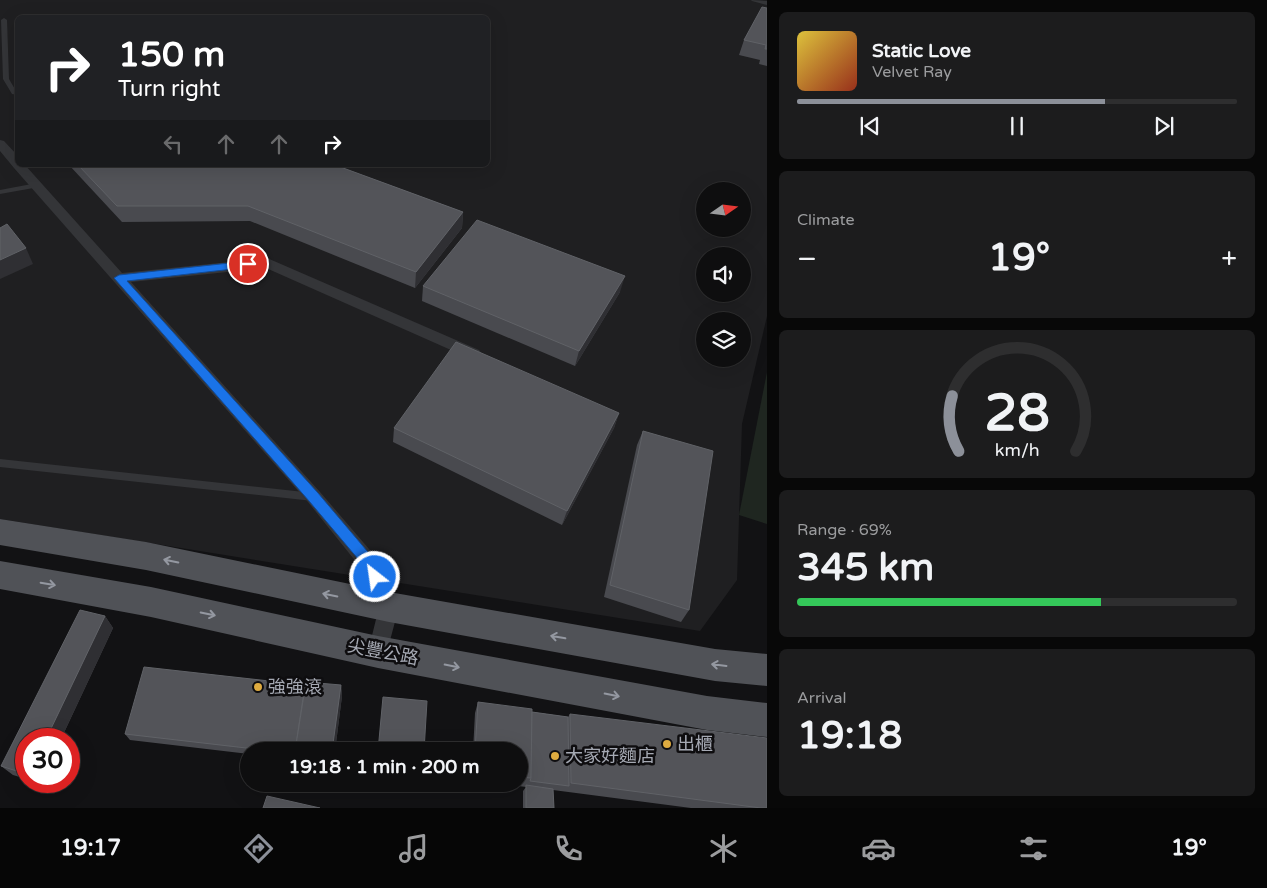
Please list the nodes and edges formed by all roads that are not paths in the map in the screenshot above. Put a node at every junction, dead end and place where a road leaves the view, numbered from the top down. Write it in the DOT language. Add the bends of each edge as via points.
graph roads {
  1 [pos="754,0"];
  2 [pos="767,3"];
  3 [pos="4,20"];
  4 [pos="15,93"];
  5 [pos="0,144"];
  6 [pos="15,161"];
  7 [pos="21,167"];
  8 [pos="36,185"];
  9 [pos="0,192"];
  10 [pos="119,278"];
  11 [pos="485,358"];
  12 [pos="0,463"];
  13 [pos="314,497"];
  14 [pos="0,532"];
  15 [pos="0,575"];
  16 [pos="389,607"];
  17 [pos="378,652"];
  18 [pos="767,670"];
  19 [pos="767,720"];
  1 -- 2 [label="lane"];
  3 -- 4 [label="lane" via="6,79"];
  5 -- 6 [label="street"];
  7 -- 8 [label="street"];
  8 -- 9 [label="lane"];
  8 -- 10 [label="street"];
  10 -- 11 [label="street" via="266,262"];
  10 -- 13 [label="street"];
  12 -- 13 [label="lane"];
  13 -- 16 [label="street" via="368,562"];
  16 -- 14 [label="main road, one-way" via="146,556"];
  15 -- 17 [label="main road, 尖豐公路, one-way" via="151,602"];
  16 -- 17 [label="street"];
  18 -- 16 [label="main road, one-way" via="715,664"];
  17 -- 19 [label="main road, 尖豐公路, one-way" via="707,713"];
}
